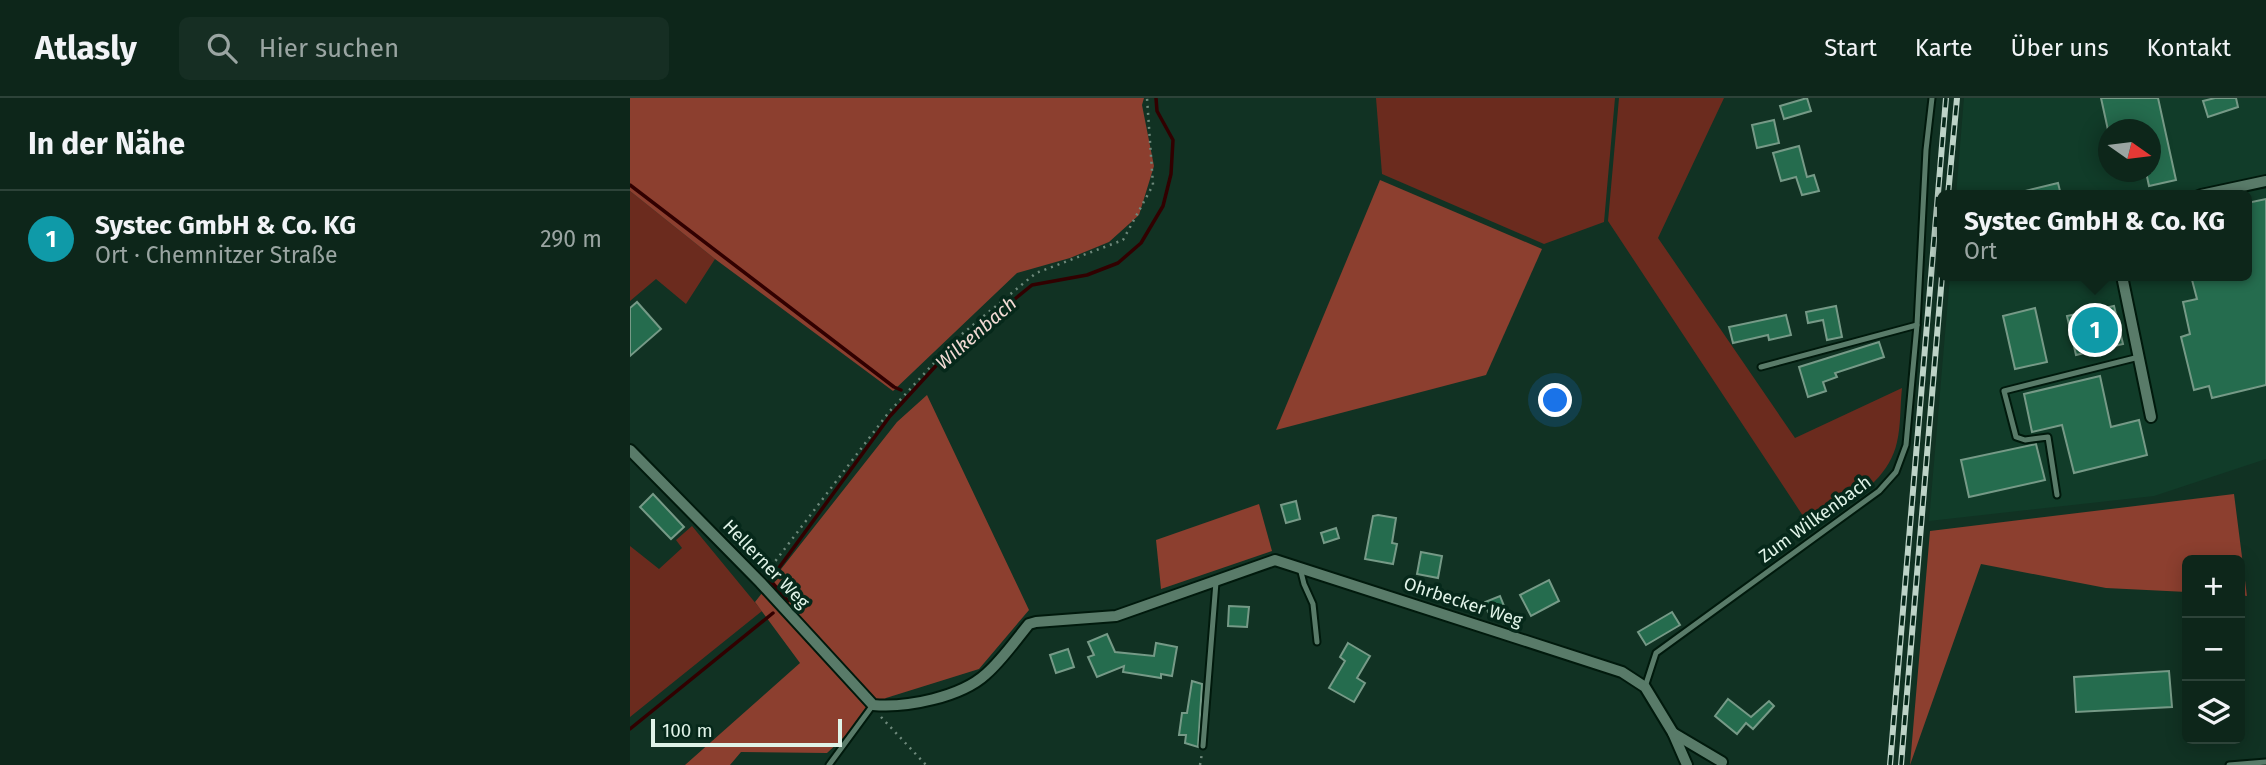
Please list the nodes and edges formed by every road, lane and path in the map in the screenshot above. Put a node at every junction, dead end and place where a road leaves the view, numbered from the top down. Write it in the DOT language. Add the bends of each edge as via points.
graph roads {
  1 [pos="1147,98"];
  2 [pos="1932,98"];
  3 [pos="2266,181"];
  4 [pos="2224,190"];
  5 [pos="2123,281"];
  6 [pos="1917,325"];
  7 [pos="2139,358"];
  8 [pos="1761,367"];
  9 [pos="2151,417"];
  10 [pos="630,450"];
  11 [pos="2057,495"];
  12 [pos="1300,568"];
  13 [pos="1216,579"];
  14 [pos="760,582"];
  15 [pos="1317,642"];
  16 [pos="1645,687"];
  17 [pos="873,705"];
  18 [pos="1673,733"];
  19 [pos="1203,746"];
  20 [pos="2266,762"];
  21 [pos="1723,764"];
  22 [pos="829,765"];
  23 [pos="926,765"];
  24 [pos="1687,765"];
  25 [pos="2229,765"];
  1 -- 14 [label="path" via="1153,186 1123,240 1036,273 956,339 889,412"];
  2 -- 6 [label="lane, Zum Wilkenbach"];
  3 -- 4 [label="street"];
  5 -- 7 [label="street"];
  6 -- 8 [label="lane"];
  6 -- 16 [label="lane, Zum Wilkenbach" via="1906,445 1896,472 1879,491 1662,647"];
  7 -- 9 [label="street"];
  7 -- 11 [label="lane" via="2004,391 2016,437 2048,437"];
  10 -- 14 [label="street, Hellerner Weg"];
  12 -- 13 [label="street, Ohrbecker Weg" via="1275,559"];
  12 -- 15 [label="lane" via="1313,604"];
  12 -- 16 [label="street, Ohrbecker Weg" via="1602,664"];
  13 -- 17 [label="street, Ohrbecker Weg" via="1116,616 1029,624 973,684 931,699 892,707"];
  13 -- 19 [label="lane"];
  14 -- 17 [label="street, Hellerner Weg"];
  16 -- 18 [label="street, Ohrbecker Weg"];
  17 -- 22 [label="lane"];
  17 -- 23 [label="path"];
  18 -- 21 [label="street, Ohrbecker Weg"];
  18 -- 24 [label="street, Ohrbecker Weg"];
  20 -- 25 [label="lane"];
}
